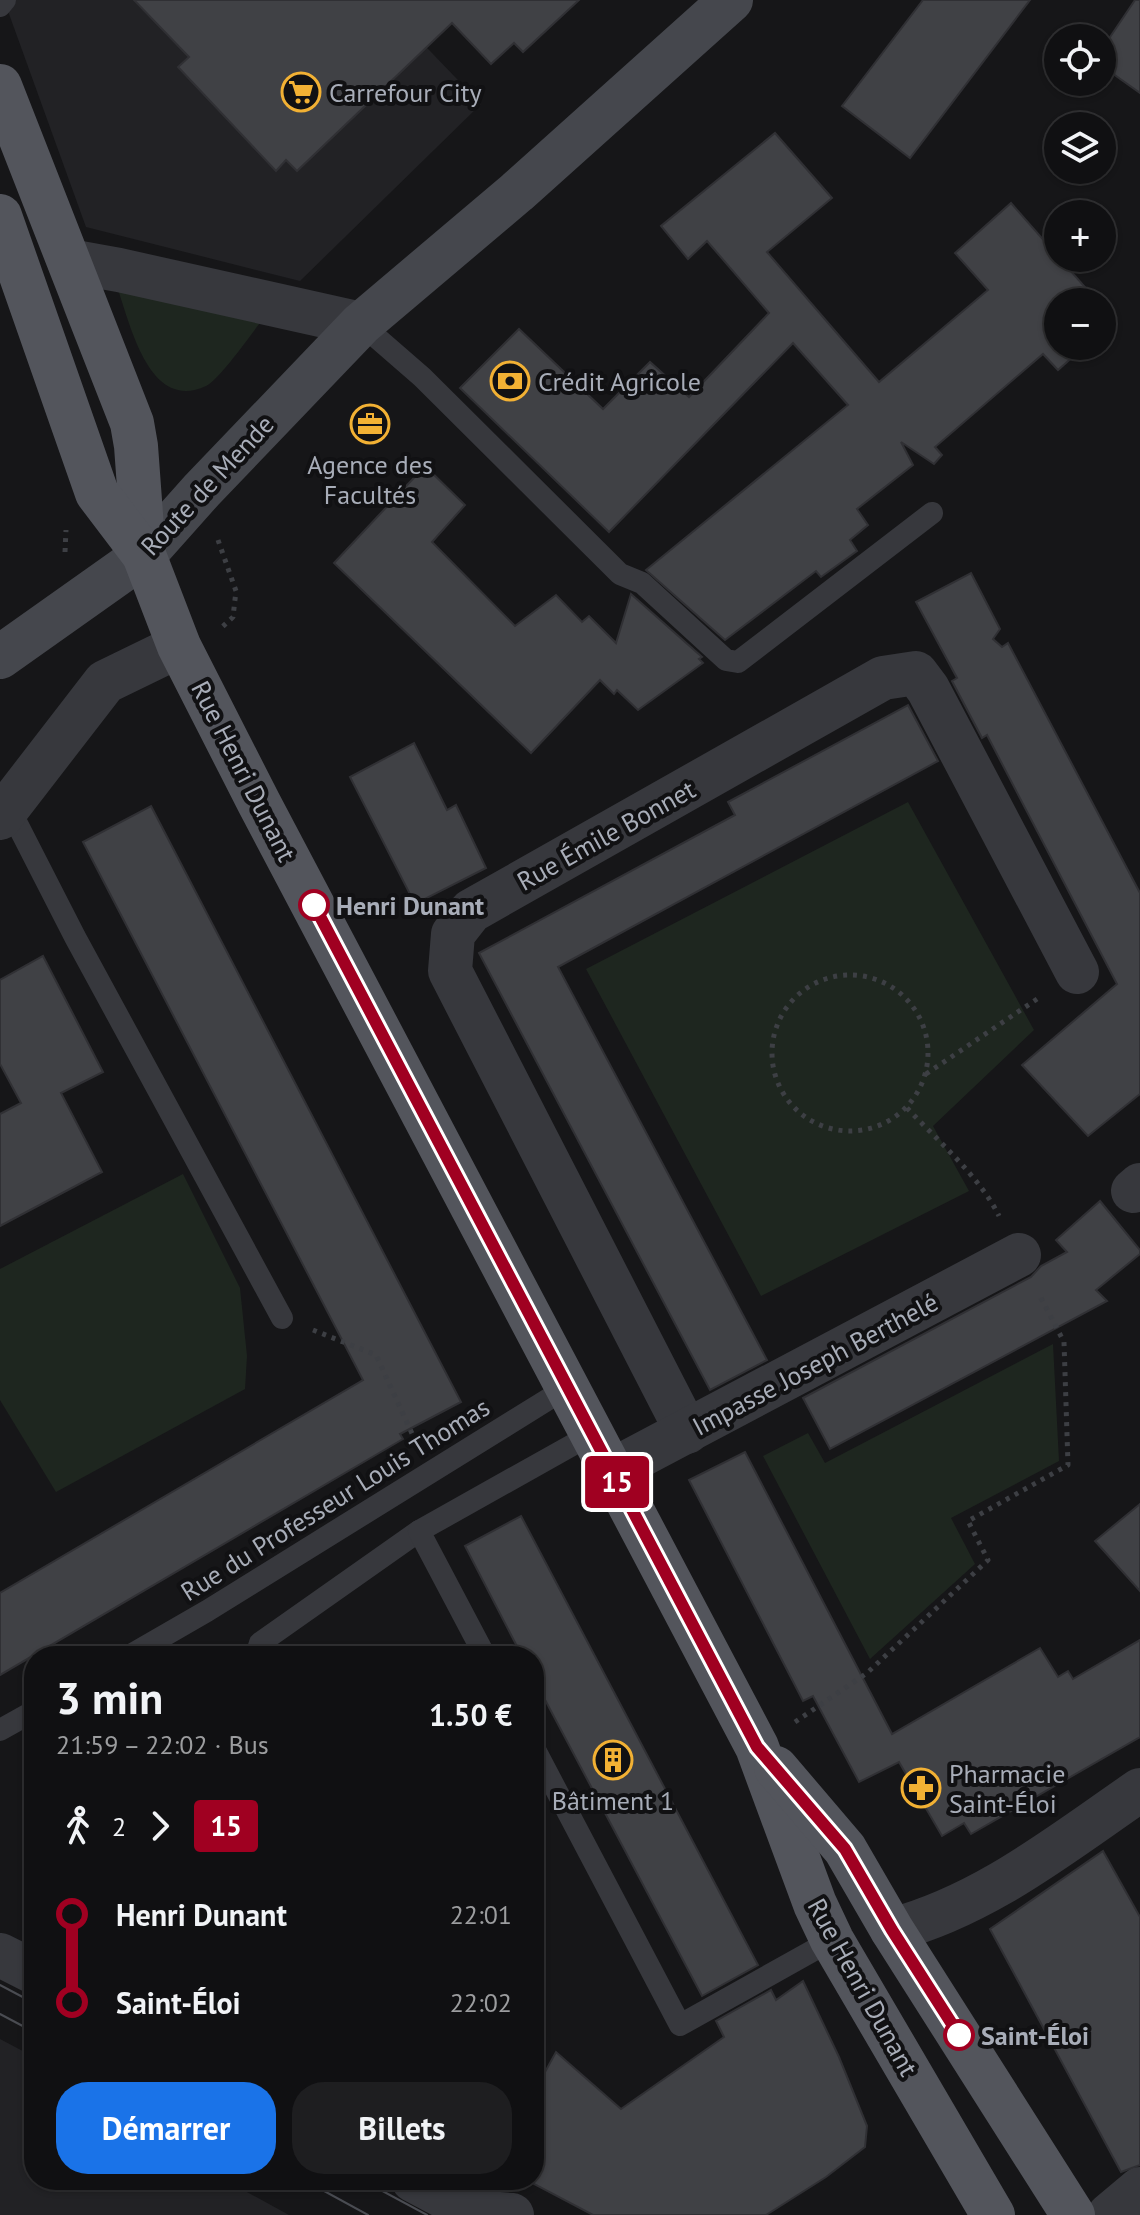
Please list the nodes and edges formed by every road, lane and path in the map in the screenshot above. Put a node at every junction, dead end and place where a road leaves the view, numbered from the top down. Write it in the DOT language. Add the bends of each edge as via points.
graph roads {
  1 [pos="5,0"];
  2 [pos="731,0"];
  3 [pos="0,6"];
  4 [pos="0,86"];
  5 [pos="0,216"];
  6 [pos="69,261"];
  7 [pos="361,324"];
  8 [pos="932,513"];
  9 [pos="144,555"];
  10 [pos="179,646"];
  11 [pos="0,657"];
  12 [pos="4,813"];
  13 [pos="1077,972"];
  14 [pos="926,1074"];
  15 [pos="907,1108"];
  16 [pos="1019,1255"];
  17 [pos="282,1318"];
  18 [pos="568,1387"];
  19 [pos="687,1432"];
  20 [pos="602,1452"];
  21 [pos="430,1473"];
  22 [pos="419,1531"];
  23 [pos="146,1646"];
  24 [pos="259,1646"];
  25 [pos="480,1646"];
  26 [pos="24,1717"];
  27 [pos="0,1730"];
  28 [pos="757,1747"];
  29 [pos="544,1767"];
  30 [pos="1140,1790"];
  31 [pos="892,1930"];
  32 [pos="832,1940"];
  33 [pos="0,1955"];
  34 [pos="24,1967"];
  35 [pos="1140,2189"];
  36 [pos="432,2190"];
  37 [pos="512,2215"];
  38 [pos="993,2215"];
  39 [pos="1073,2215"];
  40 [pos="1109,2215"];
  1 -- 3 [label="lane"];
  2 -- 7 [label="street, Route de Mende"];
  4 -- 6 [label="main road"];
  5 -- 9 [label="main road" via="97,493"];
  6 -- 7 [label="street"];
  6 -- 9 [label="main road" via="132,423"];
  7 -- 8 [label="lane" via="422,377 620,574 642,583 726,660 738,662"];
  7 -- 9 [label="street, Route de Mende"];
  9 -- 10 [label="main road, Rue Henri Dunant"];
  9 -- 11 [label="street, Route de Mende"];
  10 -- 12 [label="street" via="105,682"];
  10 -- 18 [label="main road, Rue Henri Dunant"];
  12 -- 17 [label="lane"];
  13 -- 14 [label="path"];
  13 -- 19 [label="street, Rue Émile Bonnet" via="916,673 883,678 471,911 453,934 450,971"];
  14 -- 15 [label="path"];
  14 -- 15 [label="path" via="929,1048 922,1022 908,1000 886,983 861,975 834,976 809,985 789,1002 776,1026 771,1052 788,1103 809,1121 860,1132 886,1124"];
  15 -- 16 [label="path" via="994,1205"];
  16 -- 19 [label="street, Impasse Joseph Berthelé"];
  16 -- 28 [label="path" via="1064,1342 1068,1465 968,1521 988,1560 867,1673"];
  17 -- 21 [label="path" via="376,1355"];
  18 -- 20 [label="main road, Rue Henri Dunant"];
  18 -- 21 [label="lane, Rue du Professeur Louis Thomas"];
  19 -- 20 [label="street, Impasse Joseph Berthelé"];
  20 -- 22 [label="lane"];
  20 -- 28 [label="main road, Rue Henri Dunant"];
  21 -- 23 [label="lane, Rue du Professeur Louis Thomas"];
  22 -- 24 [label="lane"];
  22 -- 25 [label="lane"];
  26 -- 27 [label="lane"];
  28 -- 31 [label="main road, Rue Henri Dunant" via="845,1849"];
  28 -- 32 [label="main road, Rue Henri Dunant"];
  29 -- 32 [label="lane" via="680,2025"];
  30 -- 31 [label="street" via="1000,1886 940,1916"];
  31 -- 39 [label="main road, Rue Henri Dunant"];
  32 -- 38 [label="main road, Rue Henri Dunant"];
  33 -- 34 [label="street"];
  35 -- 40 [label="street"];
  36 -- 37 [label="street" via="473,2212"];
}
